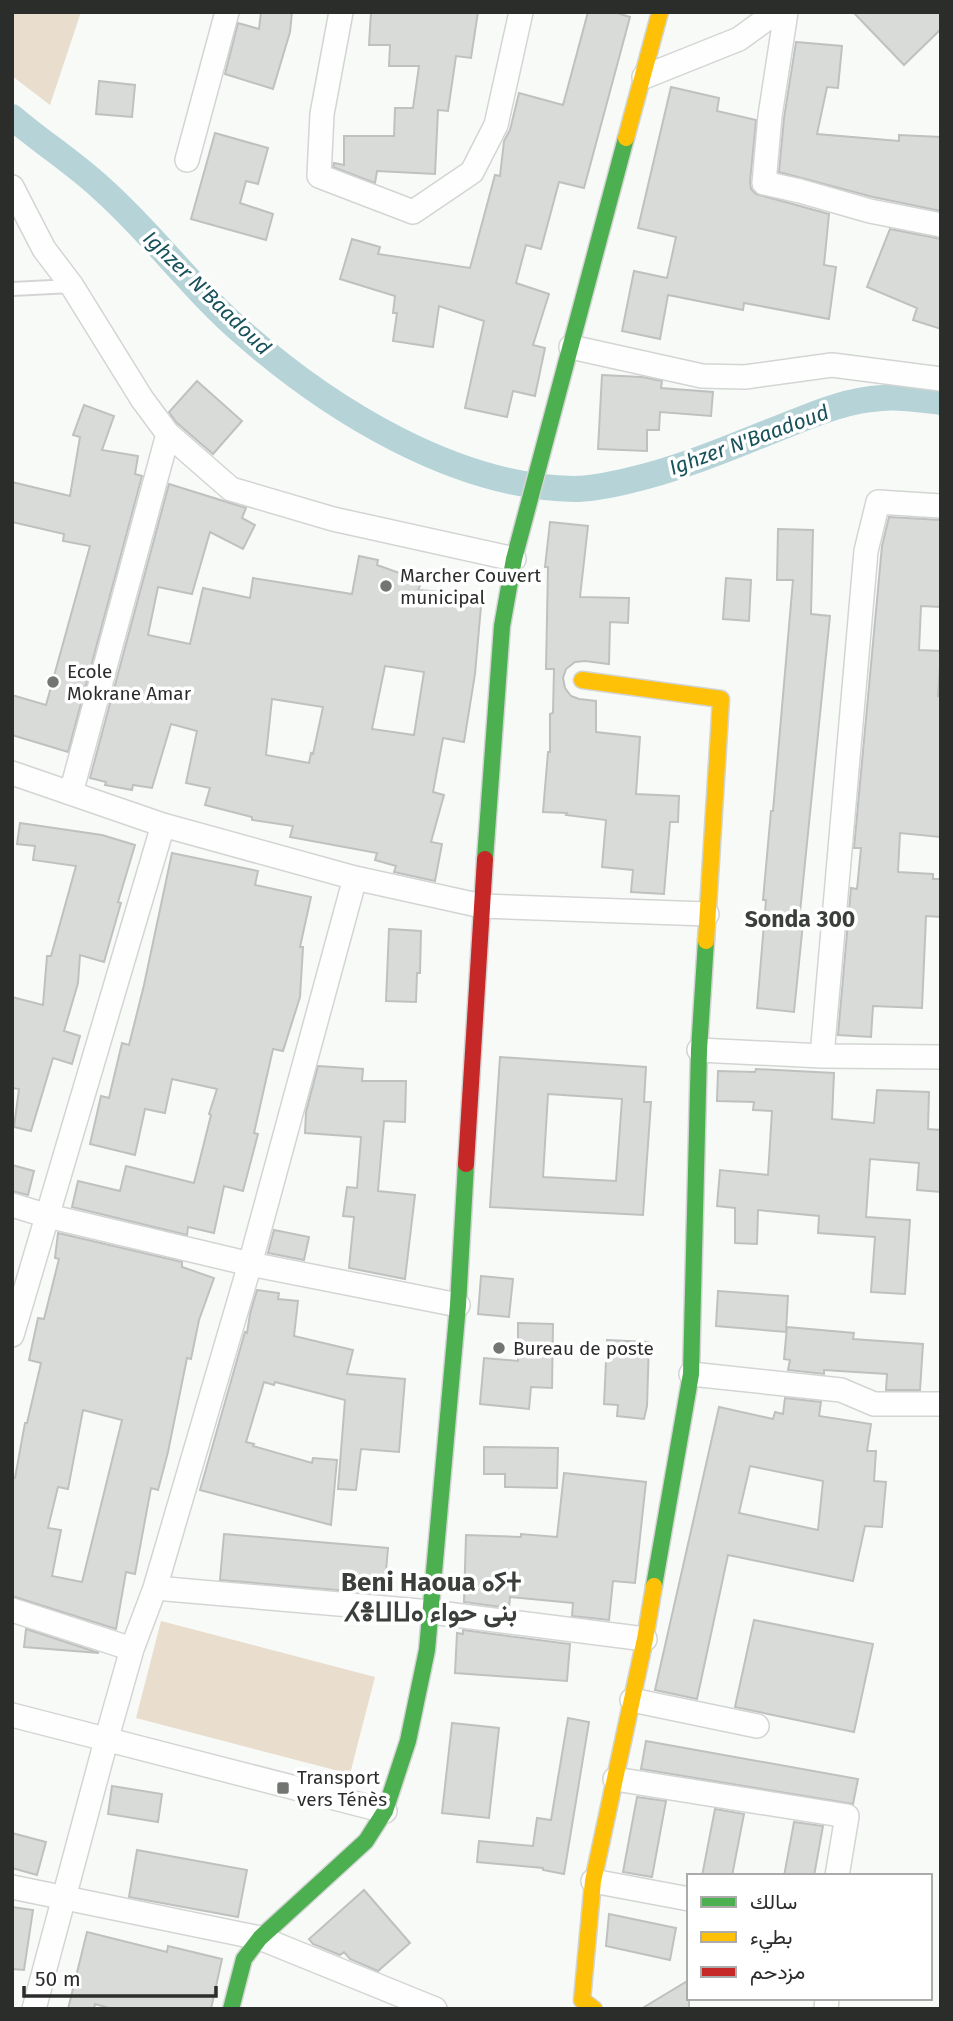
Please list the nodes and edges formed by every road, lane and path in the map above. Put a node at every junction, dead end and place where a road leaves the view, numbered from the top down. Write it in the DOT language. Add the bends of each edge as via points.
graph roads {
  1 [pos="227,12"];
  2 [pos="341,12"];
  3 [pos="521,12"];
  4 [pos="660,12"];
  5 [pos="776,12"];
  6 [pos="786,12"];
  7 [pos="644,77"];
  8 [pos="187,160"];
  9 [pos="12,187"];
  10 [pos="941,225"];
  11 [pos="72,286"];
  12 [pos="12,289"];
  13 [pos="571,347"];
  14 [pos="941,379"];
  15 [pos="168,434"];
  16 [pos="941,506"];
  17 [pos="517,549"];
  18 [pos="582,680"];
  19 [pos="12,773"];
  20 [pos="71,793"];
  21 [pos="163,825"];
  22 [pos="355,878"];
  23 [pos="482,906"];
  24 [pos="707,914"];
  25 [pos="699,1050"];
  26 [pos="822,1056"];
  27 [pos="941,1057"];
  28 [pos="12,1205"];
  29 [pos="48,1216"];
  30 [pos="250,1264"];
  31 [pos="458,1305"];
  32 [pos="12,1335"];
  33 [pos="691,1374"];
  34 [pos="941,1404"];
  35 [pos="155,1588"];
  36 [pos="12,1610"];
  37 [pos="431,1612"];
  38 [pos="645,1639"];
  39 [pos="132,1649"];
  40 [pos="632,1700"];
  41 [pos="12,1715"];
  42 [pos="757,1726"];
  43 [pos="106,1741"];
  44 [pos="615,1779"];
  45 [pos="385,1811"];
  46 [pos="837,1874"];
  47 [pos="593,1881"];
  48 [pos="12,1887"];
  49 [pos="65,1899"];
  50 [pos="687,1899"];
  51 [pos="260,1938"];
  52 [pos="586,2006"];
  53 [pos="34,2009"];
  54 [pos="231,2009"];
  55 [pos="435,2009"];
  1 -- 8 [label="street"];
  2 -- 3 [label="street" via="322,114 319,176 413,212 472,172 496,125"];
  4 -- 7 [label="main road"];
  5 -- 7 [label="street" via="739,39"];
  6 -- 10 [label="street" via="764,183"];
  7 -- 13 [label="main road"];
  9 -- 11 [label="street" via="44,249"];
  11 -- 12 [label="lane"];
  11 -- 15 [label="street"];
  13 -- 14 [label="street" via="702,376 745,376 832,365"];
  13 -- 17 [label="main road"];
  15 -- 17 [label="street" via="231,489 333,519"];
  15 -- 20 [label="street"];
  16 -- 26 [label="street" via="878,502 866,551"];
  17 -- 23 [label="main road" via="502,626"];
  18 -- 24 [label="main road" via="721,698"];
  19 -- 20 [label="street"];
  20 -- 21 [label="street"];
  21 -- 22 [label="street"];
  21 -- 29 [label="street"];
  22 -- 23 [label="street"];
  22 -- 30 [label="street"];
  23 -- 24 [label="street"];
  23 -- 31 [label="main road"];
  24 -- 25 [label="main road"];
  25 -- 26 [label="street"];
  25 -- 33 [label="main road"];
  26 -- 27 [label="street"];
  28 -- 29 [label="street"];
  29 -- 30 [label="street"];
  29 -- 32 [label="street"];
  30 -- 31 [label="street"];
  30 -- 35 [label="street"];
  31 -- 37 [label="main road"];
  33 -- 34 [label="street" via="841,1390 874,1404"];
  33 -- 38 [label="main road"];
  35 -- 37 [label="street"];
  35 -- 39 [label="street"];
  36 -- 39 [label="street"];
  37 -- 38 [label="street"];
  37 -- 45 [label="main road" via="428,1650 408,1741"];
  38 -- 40 [label="main road"];
  39 -- 43 [label="street"];
  40 -- 42 [label="street"];
  40 -- 44 [label="main road"];
  41 -- 43 [label="street"];
  43 -- 45 [label="street"];
  43 -- 49 [label="street"];
  44 -- 46 [label="street" via="847,1816"];
  44 -- 47 [label="main road"];
  45 -- 51 [label="main road" via="366,1841"];
  47 -- 50 [label="street"];
  47 -- 52 [label="main road"];
  48 -- 49 [label="street"];
  49 -- 51 [label="street"];
  49 -- 53 [label="street"];
  51 -- 54 [label="main road" via="244,1959"];
  51 -- 55 [label="street"];
}
